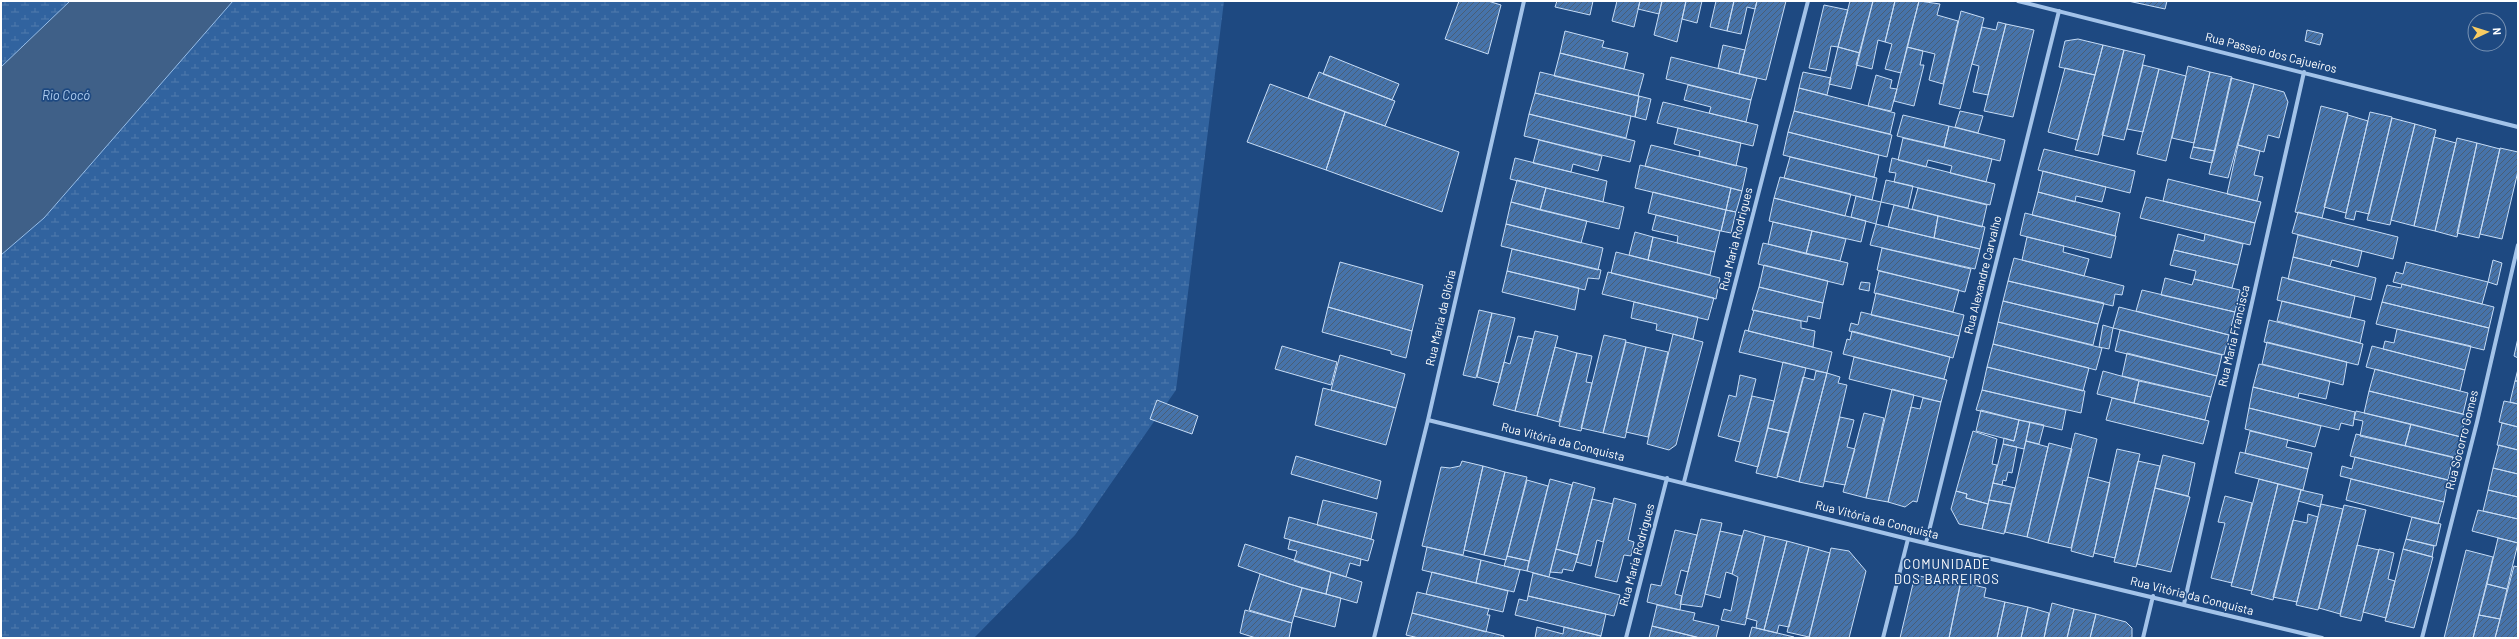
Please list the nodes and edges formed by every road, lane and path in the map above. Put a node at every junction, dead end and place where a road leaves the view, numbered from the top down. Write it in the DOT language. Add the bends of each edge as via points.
graph roads {
  1 [pos="1524,1"];
  2 [pos="1808,1"];
  3 [pos="2018,1"];
  4 [pos="2059,11"];
  5 [pos="2304,72"];
  6 [pos="2518,127"];
  7 [pos="2518,245"];
  8 [pos="1428,420"];
  9 [pos="1667,478"];
  10 [pos="1684,482"];
  11 [pos="1908,539"];
  12 [pos="1926,543"];
  13 [pos="2153,596"];
  14 [pos="2184,604"];
  15 [pos="1374,638"];
  16 [pos="1626,638"];
  17 [pos="1883,638"];
  18 [pos="2143,638"];
  19 [pos="2322,638"];
  20 [pos="2422,638"];
  1 -- 8 [label="street, Rua Maria da Glória"];
  2 -- 10 [label="street, Rua Maria Rodrigues"];
  3 -- 4 [label="street, Rua Passeio dos Cajueiros"];
  4 -- 5 [label="street, Rua Passeio dos Cajueiros"];
  4 -- 12 [label="street, Rua Alexandre Carvalho"];
  5 -- 6 [label="street, Rua Passeio dos Cajueiros"];
  5 -- 14 [label="street, Rua Maria Francisca"];
  7 -- 20 [label="street, Rua Socorro Gomes" via="2477,422"];
  8 -- 9 [label="street, Rua Vitória da Conquista"];
  8 -- 15 [label="street, Rua Maria da Glória"];
  9 -- 10 [label="street, Rua Vitória da Conquista"];
  9 -- 16 [label="street, Rua Maria Rodrigues"];
  10 -- 11 [label="street, Rua Vitória da Conquista"];
  11 -- 12 [label="street, Rua Vitória da Conquista"];
  11 -- 17 [label="street"];
  12 -- 13 [label="street, Rua Vitória da Conquista"];
  13 -- 14 [label="street, Rua Vitória da Conquista"];
  13 -- 18 [label="street"];
  14 -- 19 [label="street, Rua Vitória da Conquista"];
}
